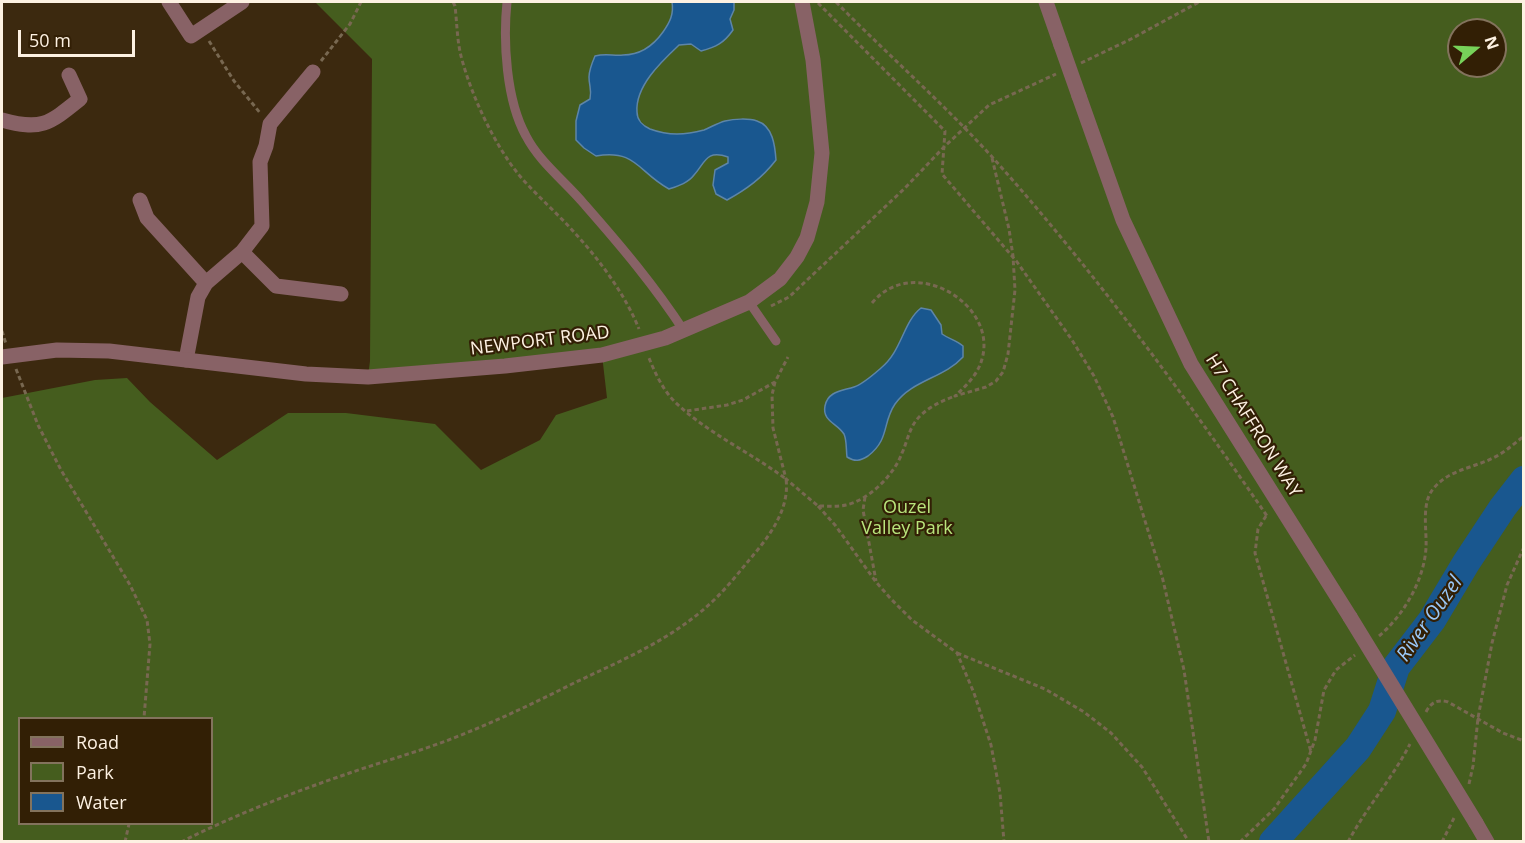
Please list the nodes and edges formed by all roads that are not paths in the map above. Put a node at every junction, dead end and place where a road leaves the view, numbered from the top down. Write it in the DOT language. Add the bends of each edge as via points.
graph roads {
  1 [pos="169,2"];
  2 [pos="242,2"];
  3 [pos="507,2"];
  4 [pos="802,2"];
  5 [pos="1046,2"];
  6 [pos="313,72"];
  7 [pos="69,75"];
  8 [pos="2,120"];
  9 [pos="140,200"];
  10 [pos="242,252"];
  11 [pos="206,283"];
  12 [pos="341,294"];
  13 [pos="752,308"];
  14 [pos="684,331"];
  15 [pos="776,341"];
  16 [pos="7,357"];
  17 [pos="186,360"];
  18 [pos="1487,842"];
  1 -- 2 [label="street" via="191,36"];
  3 -- 14 [label="lane" via="509,86 526,136 547,165 640,268"];
  4 -- 13 [label="street, NEWPORT ROAD" via="813,60 822,153 817,202 797,257"];
  5 -- 18 [label="street, H7 CHAFFRON WAY, bridge" via="1123,220 1191,364"];
  6 -- 10 [label="street" via="270,124 260,162 262,226"];
  7 -- 8 [label="street" via="80,99 54,120 24,126"];
  9 -- 11 [label="street" via="147,218"];
  10 -- 11 [label="street"];
  10 -- 12 [label="street" via="276,286"];
  11 -- 17 [label="street" via="198,297"];
  13 -- 14 [label="street, NEWPORT ROAD"];
  13 -- 15 [label="lane"];
  14 -- 17 [label="street, NEWPORT ROAD" via="645,345 564,360 368,377"];
  16 -- 17 [label="street, NEWPORT ROAD" via="57,350"];
}
